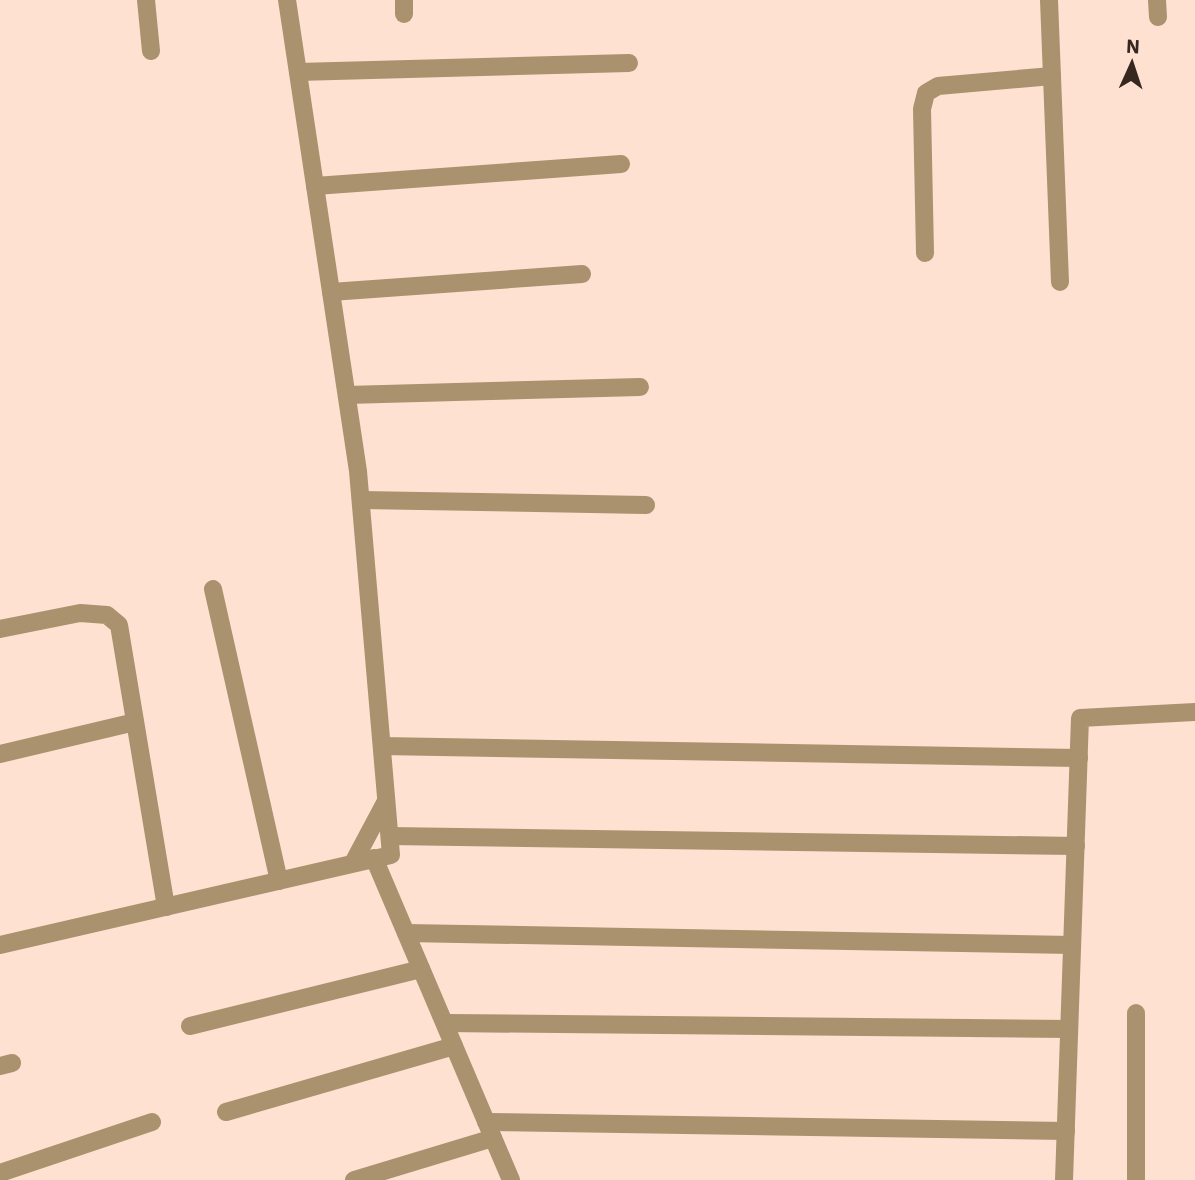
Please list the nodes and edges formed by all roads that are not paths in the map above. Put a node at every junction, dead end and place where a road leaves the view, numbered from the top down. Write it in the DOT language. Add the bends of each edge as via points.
graph roads {
  1 [pos="146,0"];
  2 [pos="287,0"];
  3 [pos="1049,0"];
  4 [pos="151,51"];
  5 [pos="629,64"];
  6 [pos="298,72"];
  7 [pos="1052,76"];
  8 [pos="621,164"];
  9 [pos="315,186"];
  10 [pos="925,253"];
  11 [pos="582,274"];
  12 [pos="1060,282"];
  13 [pos="331,292"];
  14 [pos="640,387"];
  15 [pos="347,395"];
  16 [pos="361,500"];
  17 [pos="646,505"];
  18 [pos="213,589"];
  19 [pos="0,629"];
  20 [pos="1195,712"];
  21 [pos="135,722"];
  22 [pos="382,746"];
  23 [pos="0,754"];
  24 [pos="1079,758"];
  25 [pos="387,800"];
  26 [pos="390,836"];
  27 [pos="1076,846"];
  28 [pos="374,858"];
  29 [pos="354,863"];
  30 [pos="279,881"];
  31 [pos="166,907"];
  32 [pos="406,933"];
  33 [pos="0,945"];
  34 [pos="1072,945"];
  35 [pos="421,969"];
  36 [pos="1136,1013"];
  37 [pos="444,1023"];
  38 [pos="190,1026"];
  39 [pos="1069,1029"];
  40 [pos="454,1046"];
  41 [pos="226,1112"];
  42 [pos="152,1122"];
  43 [pos="490,1130"];
  44 [pos="1066,1131"];
  45 [pos="0,1173"];
  46 [pos="354,1180"];
  47 [pos="511,1180"];
  48 [pos="1064,1180"];
  49 [pos="1136,1180"];
  1 -- 4 [label="street"];
  2 -- 6 [label="street"];
  3 -- 7 [label="street"];
  5 -- 6 [label="street"];
  6 -- 9 [label="street"];
  7 -- 10 [label="street" via="938,86 926,93 922,109"];
  7 -- 12 [label="street"];
  8 -- 9 [label="street"];
  9 -- 13 [label="street"];
  11 -- 13 [label="street"];
  13 -- 15 [label="street"];
  14 -- 15 [label="street"];
  15 -- 16 [label="street"];
  16 -- 17 [label="street"];
  16 -- 22 [label="street"];
  18 -- 30 [label="street"];
  19 -- 21 [label="street" via="80,613 107,615 119,625"];
  20 -- 24 [label="street" via="1080,718"];
  21 -- 23 [label="street"];
  21 -- 31 [label="street"];
  22 -- 24 [label="street"];
  22 -- 25 [label="street"];
  24 -- 27 [label="street"];
  25 -- 26 [label="street"];
  25 -- 29 [label="street"];
  26 -- 27 [label="street"];
  26 -- 28 [label="street" via="391,855"];
  27 -- 34 [label="street"];
  28 -- 29 [label="street"];
  28 -- 32 [label="street"];
  29 -- 30 [label="street"];
  30 -- 31 [label="street"];
  31 -- 33 [label="street"];
  32 -- 34 [label="street"];
  32 -- 35 [label="street"];
  34 -- 39 [label="street"];
  35 -- 37 [label="street"];
  35 -- 38 [label="street"];
  36 -- 49 [label="street"];
  37 -- 39 [label="street"];
  37 -- 40 [label="street"];
  39 -- 44 [label="street"];
  40 -- 41 [label="street"];
  40 -- 43 [label="street"];
  42 -- 45 [label="street"];
  43 -- 44 [label="street"];
  43 -- 46 [label="street"];
  43 -- 47 [label="street"];
  44 -- 48 [label="street"];
}
